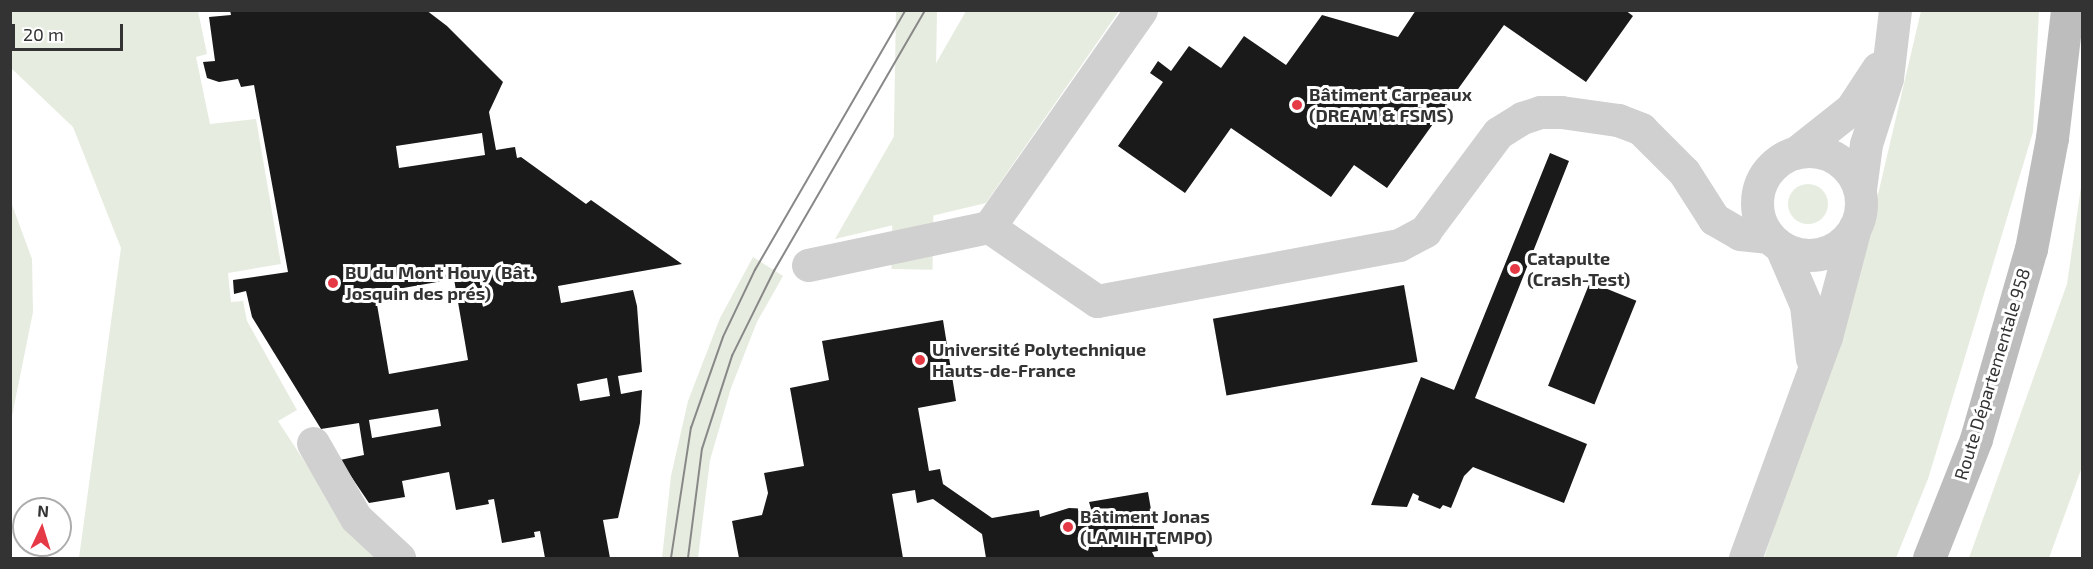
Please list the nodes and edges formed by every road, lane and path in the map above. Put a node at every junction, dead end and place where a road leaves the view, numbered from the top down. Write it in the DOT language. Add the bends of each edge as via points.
graph roads {
  1 [pos="1142,10"];
  2 [pos="2067,10"];
  3 [pos="1894,23"];
  4 [pos="1798,151"];
  5 [pos="1860,189"];
  6 [pos="990,227"];
  7 [pos="1855,228"];
  8 [pos="1775,242"];
  9 [pos="808,265"];
  10 [pos="1812,376"];
  11 [pos="313,442"];
  12 [pos="399,558"];
  13 [pos="1745,558"];
  14 [pos="1929,558"];
  1 -- 6 [label="street"];
  2 -- 14 [label="main road, Route Départementale 958" via="2057,106 2037,222 1985,411"];
  3 -- 4 [label="street" via="1878,69 1851,109"];
  3 -- 5 [label="street" via="1887,78 1866,144"];
  4 -- 5 [label="street" via="1820,152 1839,160"];
  4 -- 8 [label="street" via="1768,169 1758,189 1757,210"];
  5 -- 7 [label="street" via="1862,204"];
  6 -- 8 [label="street" via="1097,301 1399,245 1425,231 1488,145 1509,125 1540,112 1618,120 1649,134 1684,172 1720,224 1740,234"];
  6 -- 9 [label="street"];
  7 -- 8 [label="street" via="1840,245 1826,252 1803,255"];
  7 -- 10 [label="street"];
  8 -- 10 [label="street" via="1806,305"];
  10 -- 13 [label="street"];
  11 -- 12 [label="street" via="356,518"];
}
